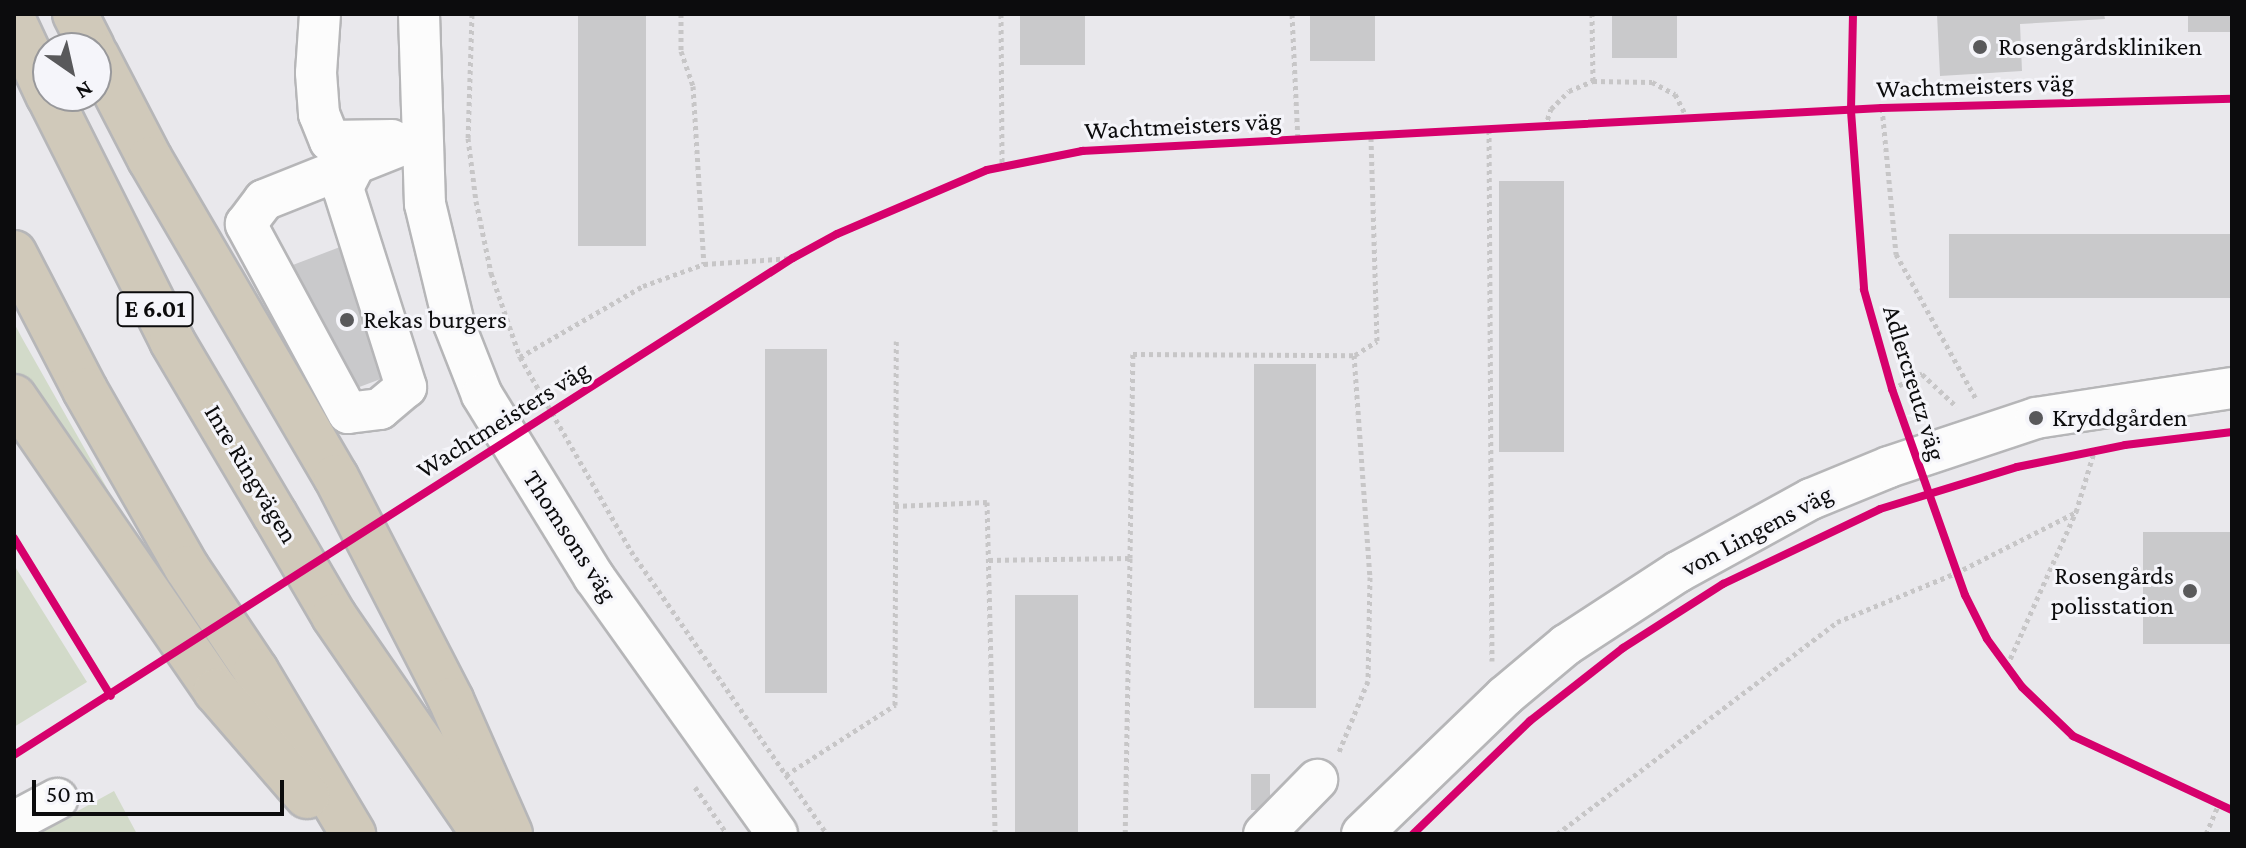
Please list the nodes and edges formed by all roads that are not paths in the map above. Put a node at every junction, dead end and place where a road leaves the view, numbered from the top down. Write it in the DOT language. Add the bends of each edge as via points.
graph roads {
  1 [pos="75,14"];
  2 [pos="320,14"];
  3 [pos="419,14"];
  4 [pos="14,22"];
  5 [pos="84,32"];
  6 [pos="32,61"];
  7 [pos="112,86"];
  8 [pos="57,112"];
  9 [pos="420,138"];
  10 [pos="354,166"];
  11 [pos="14,253"];
  12 [pos="2232,388"];
  13 [pos="14,397"];
  14 [pos="1317,780"];
  15 [pos="57,799"];
  16 [pos="14,822"];
  17 [pos="340,834"];
  18 [pos="353,834"];
  19 [pos="484,834"];
  20 [pos="510,834"];
  21 [pos="777,834"];
  22 [pos="1264,834"];
  23 [pos="1362,834"];
  1 -- 5 [label="highway"];
  2 -- 9 [label="street" via="319,114 330,141"];
  3 -- 9 [label="street, Thomsons väg"];
  4 -- 6 [label="highway, Inre Ringvägen / E 6.01"];
  7 -- 20 [label="highway" via="336,477 451,700"];
  8 -- 19 [label="highway, Inre Ringvägen / E 6.01" via="172,341 334,616"];
  9 -- 10 [label="street"];
  9 -- 21 [label="street, Thomsons väg" via="425,204 444,285 482,395 594,577"];
  10 -- 10 [label="street" via="264,200 246,224 348,413 380,409 406,387 343,188"];
  11 -- 18 [label="highway" via="187,568 256,671"];
  12 -- 23 [label="street, von Lingens väg" via="2036,418 1811,499 1678,572 1566,645 1505,696"];
  13 -- 17 [label="highway" via="216,691"];
  14 -- 22 [label="street"];
  15 -- 16 [label="street"];
}
